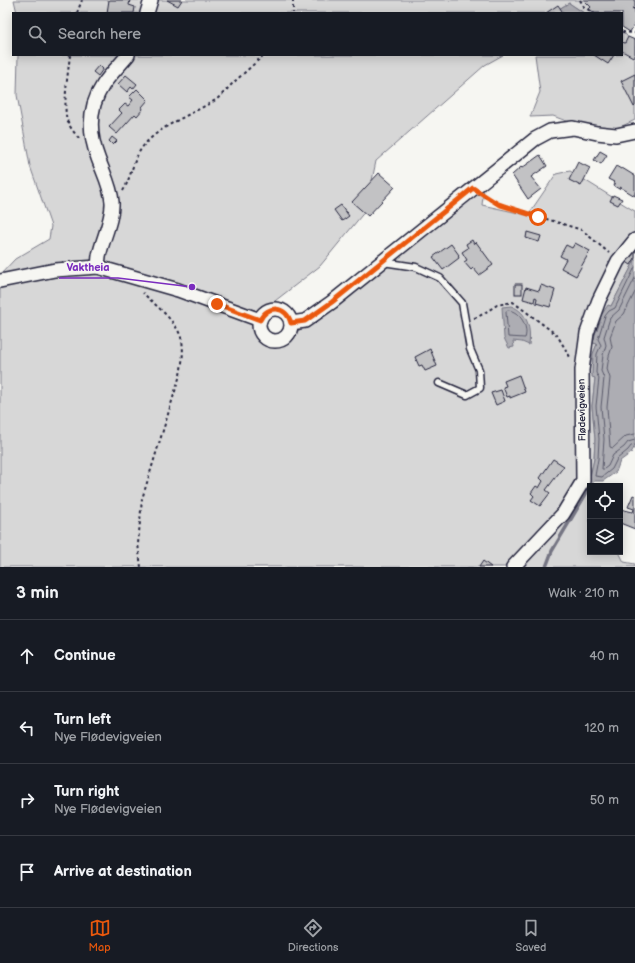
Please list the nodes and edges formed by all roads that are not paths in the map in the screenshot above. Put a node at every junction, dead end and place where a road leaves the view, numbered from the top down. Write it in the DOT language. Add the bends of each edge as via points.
graph roads {
  1 [pos="150,0"];
  2 [pos="147,12"];
  3 [pos="127,56"];
  4 [pos="635,131"];
  5 [pos="635,240"];
  6 [pos="383,262"];
  7 [pos="98,267"];
  8 [pos="0,281"];
  9 [pos="260,320"];
  10 [pos="291,323"];
  11 [pos="439,384"];
  12 [pos="513,567"];
  1 -- 2 [label="street"];
  3 -- 7 [label="street" via="106,81 94,102 91,118 91,134 111,193 112,204"];
  4 -- 6 [label="street" via="616,135 573,128 550,131 535,139"];
  5 -- 12 [label="street, Flødevigveien" via="618,261 599,300 587,333 582,370 583,481 563,514"];
  6 -- 10 [label="street" via="305,321"];
  6 -- 11 [label="lane" via="416,267 440,278 462,303 470,349 479,370 480,388 467,395"];
  7 -- 8 [label="street" via="55,270"];
  7 -- 9 [label="street" via="178,290"];
  9 -- 10 [label="street" via="266,312 277,309 286,314"];
  9 -- 10 [label="street" via="262,335 271,340 286,337"];
}
